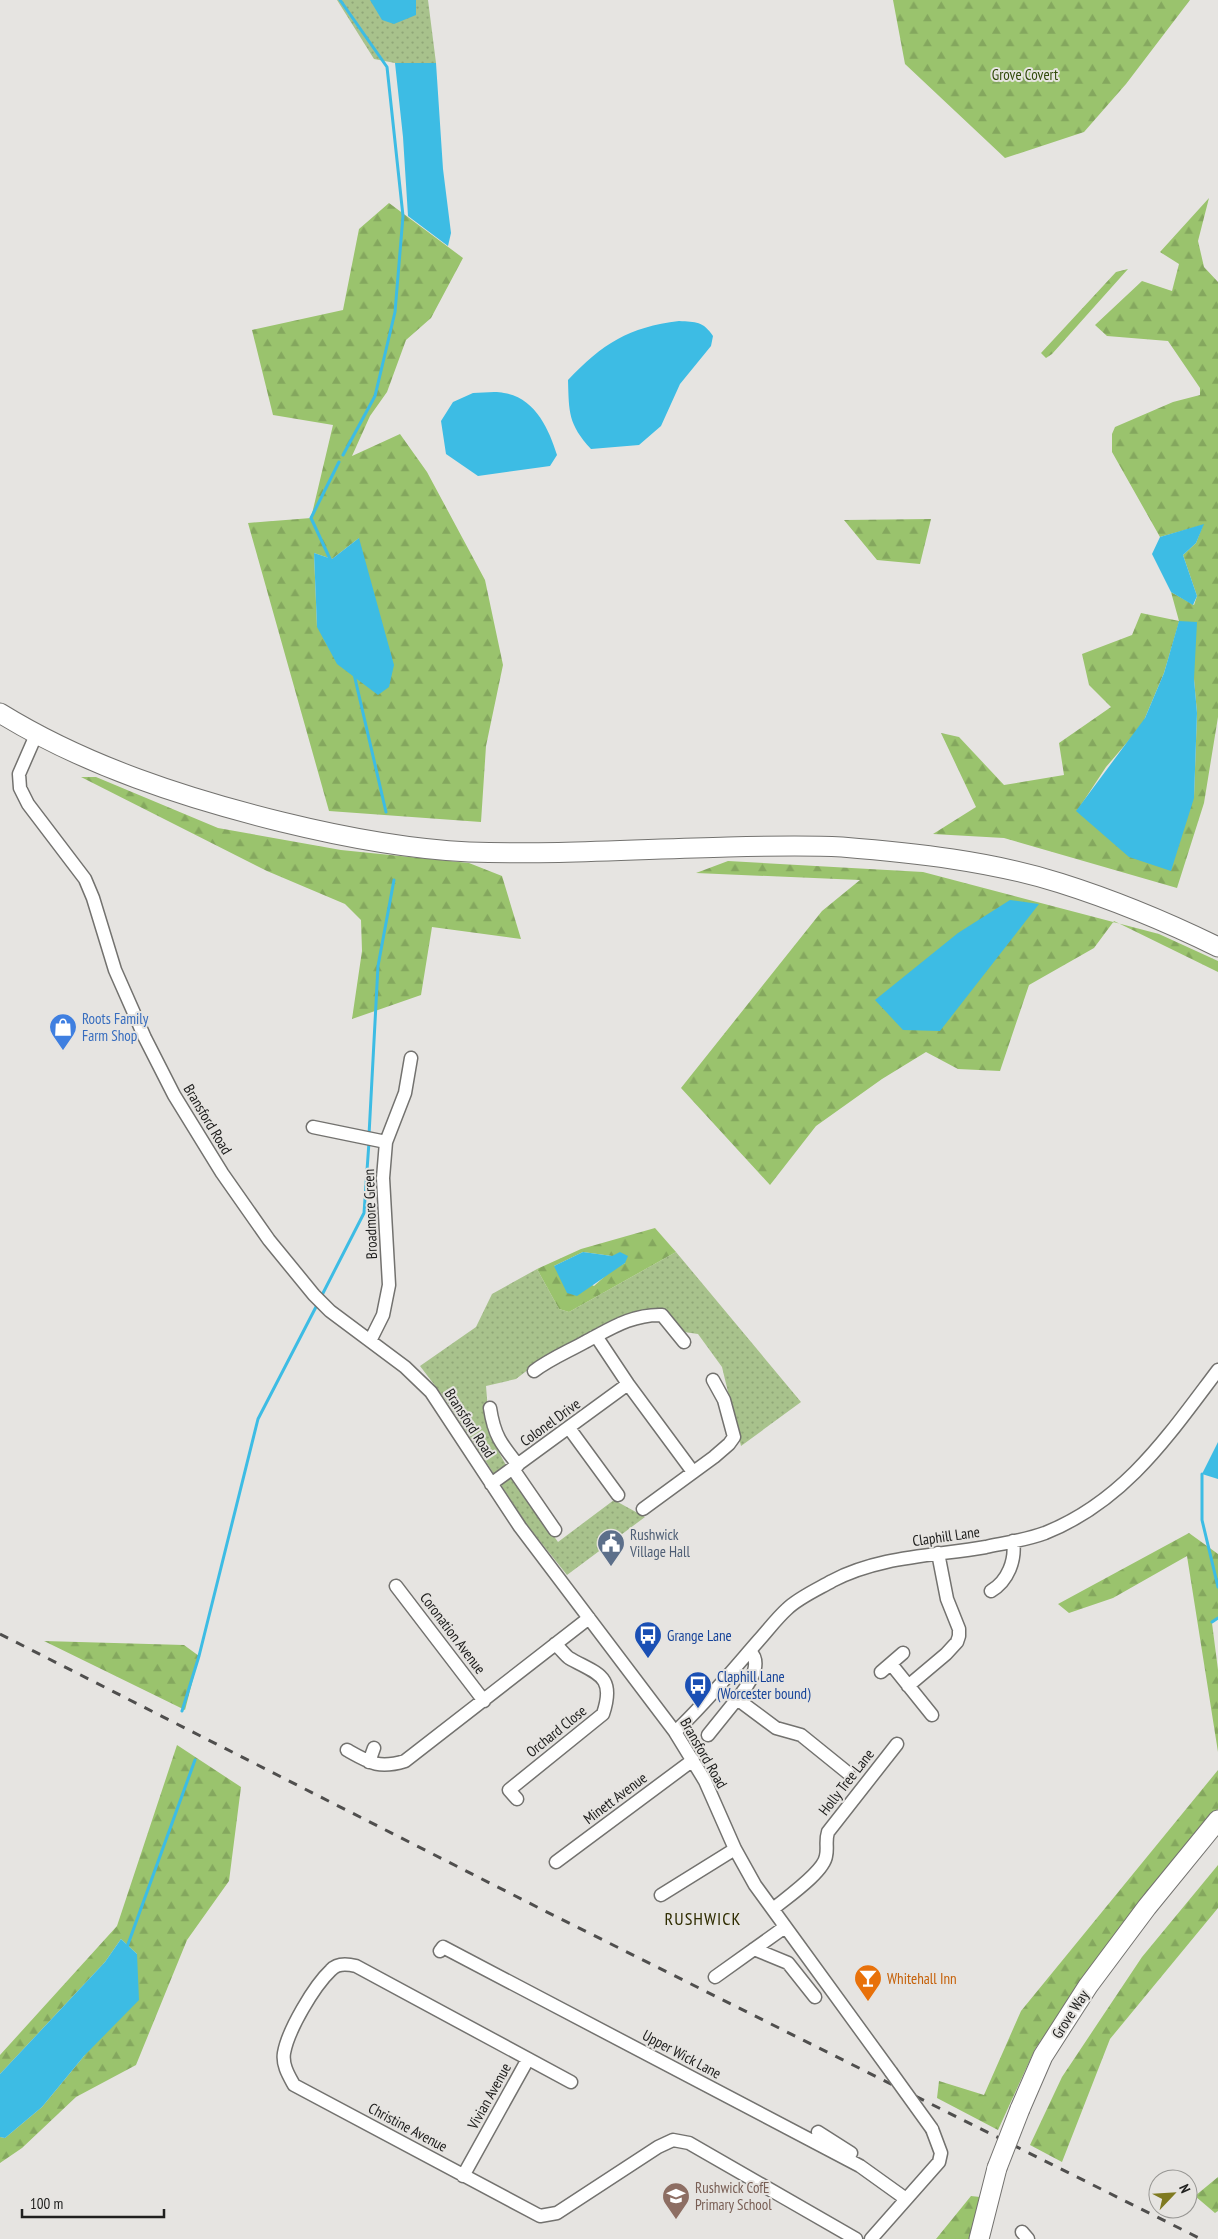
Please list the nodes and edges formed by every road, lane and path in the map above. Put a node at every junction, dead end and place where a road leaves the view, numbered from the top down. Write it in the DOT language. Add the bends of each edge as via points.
graph roads {
  1 [pos="0,713"];
  2 [pos="36,735"];
  3 [pos="1218,947"];
  4 [pos="411,1058"];
  5 [pos="312,1127"];
  6 [pos="386,1142"];
  7 [pos="596,1336"];
  8 [pos="371,1339"];
  9 [pos="684,1342"];
  10 [pos="1218,1370"];
  11 [pos="534,1371"];
  12 [pos="712,1380"];
  13 [pos="628,1384"];
  14 [pos="490,1408"];
  15 [pos="569,1428"];
  16 [pos="515,1467"];
  17 [pos="693,1472"];
  18 [pos="491,1484"];
  19 [pos="618,1495"];
  20 [pos="643,1509"];
  21 [pos="555,1530"];
  22 [pos="1013,1542"];
  23 [pos="938,1553"];
  24 [pos="396,1586"];
  25 [pos="991,1591"];
  26 [pos="589,1618"];
  27 [pos="555,1644"];
  28 [pos="750,1651"];
  29 [pos="903,1653"];
  30 [pos="908,1686"];
  31 [pos="737,1699"];
  32 [pos="484,1701"];
  33 [pos="932,1715"];
  34 [pos="674,1732"];
  35 [pos="708,1734"];
  36 [pos="897,1744"];
  37 [pos="374,1748"];
  38 [pos="347,1750"];
  39 [pos="693,1760"];
  40 [pos="369,1762"];
  41 [pos="848,1773"];
  42 [pos="518,1799"];
  43 [pos="1218,1820"];
  44 [pos="735,1849"];
  45 [pos="556,1862"];
  46 [pos="661,1895"];
  47 [pos="773,1909"];
  48 [pos="785,1927"];
  49 [pos="754,1949"];
  50 [pos="440,1951"];
  51 [pos="715,1977"];
  52 [pos="815,1996"];
  53 [pos="528,2059"];
  54 [pos="571,2082"];
  55 [pos="818,2132"];
  56 [pos="860,2166"];
  57 [pos="463,2176"];
  58 [pos="906,2199"];
  59 [pos="856,2239"];
  60 [pos="871,2239"];
  61 [pos="980,2239"];
  1 -- 2 [label="highway"];
  2 -- 3 [label="highway" via="99,763 191,797 332,834 398,846 468,852 841,847 915,855 970,862 1059,883 1168,923"];
  2 -- 8 [label="street, Bransford Road" via="19,774 20,788 28,804 85,879 115,970 174,1094 222,1173 292,1270 330,1311"];
  4 -- 6 [label="street, Broadmore Green" via="404,1093"];
  5 -- 6 [label="street"];
  6 -- 8 [label="street, Broadmore Green" via="383,1178 389,1285 383,1314"];
  7 -- 9 [label="street" via="616,1325 662,1315"];
  7 -- 11 [label="street"];
  7 -- 13 [label="street"];
  8 -- 18 [label="street, Bransford Road" via="430,1392"];
  10 -- 22 [label="street, Claphill Lane" via="1158,1448 1128,1481 1104,1501 1072,1520 1044,1534"];
  12 -- 17 [label="street" via="724,1400 734,1437"];
  13 -- 15 [label="street, Colonel Drive"];
  13 -- 17 [label="street"];
  14 -- 16 [label="street" via="496,1434"];
  15 -- 16 [label="street, Colonel Drive"];
  15 -- 19 [label="street"];
  16 -- 18 [label="street, Colonel Drive"];
  16 -- 21 [label="street"];
  17 -- 20 [label="street"];
  18 -- 26 [label="street, Bransford Road"];
  22 -- 23 [label="street, Claphill Lane"];
  22 -- 25 [label="street" via="1015,1553 1005,1579"];
  23 -- 28 [label="street, Claphill Lane" via="854,1570 788,1608"];
  23 -- 30 [label="street" via="947,1600 959,1636 946,1654"];
  24 -- 32 [label="street, Coronation Avenue"];
  26 -- 27 [label="street"];
  26 -- 34 [label="street, Bransford Road"];
  27 -- 32 [label="street"];
  27 -- 42 [label="street, Orchard Close" via="567,1656 600,1674 608,1698 603,1714 509,1790"];
  28 -- 31 [label="street" via="756,1664"];
  28 -- 34 [label="street, Claphill Lane"];
  29 -- 30 [label="street" via="886,1668"];
  30 -- 33 [label="street"];
  31 -- 35 [label="street"];
  31 -- 41 [label="street" via="776,1728 801,1735"];
  32 -- 40 [label="street" via="405,1761 388,1767"];
  34 -- 39 [label="street, Bransford Road"];
  36 -- 47 [label="street, Holly Tree Lane" via="828,1832 826,1856 821,1867"];
  37 -- 40 [label="street"];
  38 -- 40 [label="street"];
  39 -- 44 [label="street, Bransford Road"];
  39 -- 45 [label="street, Minett Avenue"];
  43 -- 61 [label="highway, Grove Way, bridge" via="1088,1986 1043,2056 997,2168"];
  44 -- 46 [label="street"];
  44 -- 47 [label="street, Bransford Road"];
  47 -- 48 [label="street, Bransford Road"];
  48 -- 49 [label="street"];
  48 -- 58 [label="street, Bransford Road, bridge" via="932,2129 941,2153 939,2162"];
  49 -- 51 [label="street"];
  49 -- 52 [label="street" via="788,1963"];
  50 -- 56 [label="street, Upper Wick Lane" via="443,1947"];
  53 -- 54 [label="street, Christine Avenue"];
  53 -- 57 [label="street, Vivian Avenue"];
  53 -- 57 [label="street, Christine Avenue" via="347,1963 332,1968 301,2011 284,2054 286,2072 294,2086"];
  55 -- 56 [label="street" via="854,2155"];
  56 -- 58 [label="street, Upper Wick Lane"];
  57 -- 59 [label="street, Christine Avenue" via="540,2216 557,2213 673,2140 689,2143"];
  58 -- 60 [label="street"];
}
